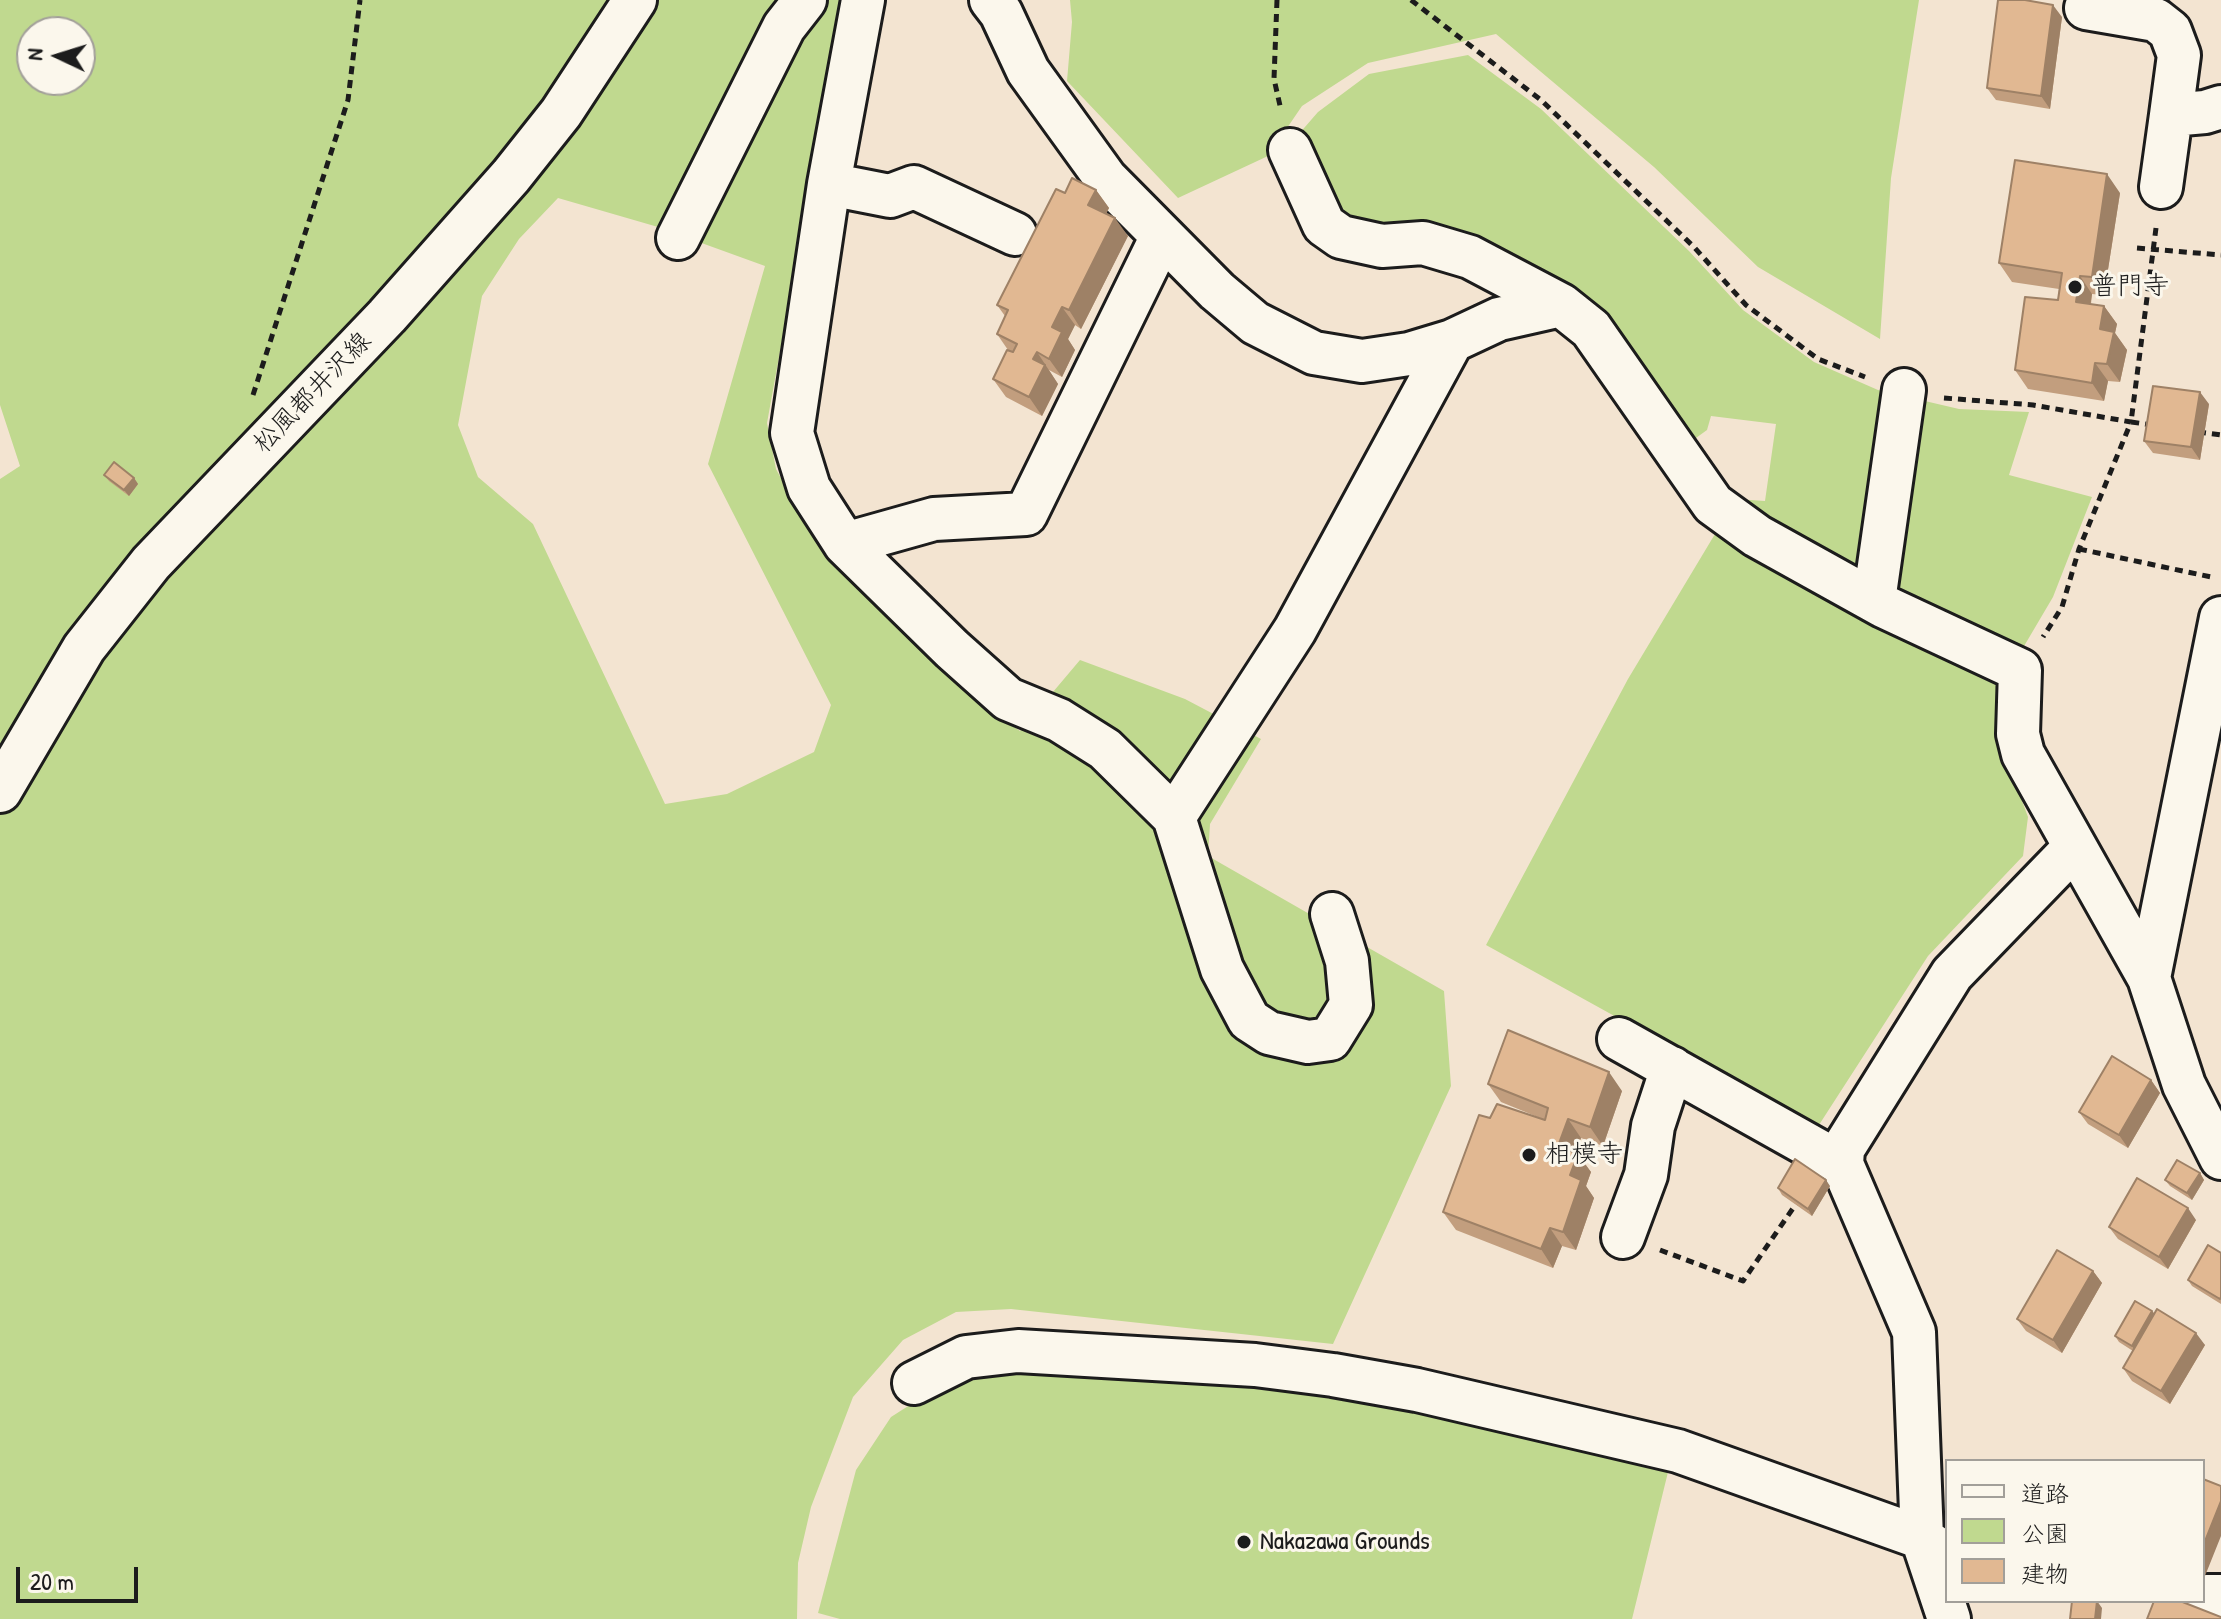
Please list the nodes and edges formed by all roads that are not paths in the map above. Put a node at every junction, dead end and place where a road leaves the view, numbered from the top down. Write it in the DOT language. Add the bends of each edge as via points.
graph roads {
  1 [pos="635,0"];
  2 [pos="805,0"];
  3 [pos="863,0"];
  4 [pos="991,0"];
  5 [pos="2086,8"];
  6 [pos="2221,107"];
  7 [pos="2171,115"];
  8 [pos="1290,150"];
  9 [pos="829,184"];
  10 [pos="2161,187"];
  11 [pos="1015,234"];
  12 [pos="1162,236"];
  13 [pos="678,238"];
  14 [pos="1561,305"];
  15 [pos="1452,341"];
  16 [pos="1904,390"];
  17 [pos="845,544"];
  18 [pos="1874,601"];
  19 [pos="2221,618"];
  20 [pos="0,791"];
  21 [pos="1174,817"];
  22 [pos="2073,849"];
  23 [pos="1332,914"];
  24 [pos="2149,978"];
  25 [pos="1619,1039"];
  26 [pos="1672,1068"];
  27 [pos="2221,1158"];
  28 [pos="1842,1164"];
  29 [pos="1623,1237"];
  30 [pos="914,1383"];
  31 [pos="1935,1546"];
  32 [pos="1945,1598"];
  1 -- 20 [label="street, 松風都井沢線" via="561,113 467,227 151,563 84,648"];
  2 -- 13 [label="street" via="784,27"];
  3 -- 9 [label="street"];
  4 -- 12 [label="street" via="1028,71 1106,179"];
  5 -- 7 [label="street" via="2156,20 2170,31 2179,55"];
  6 -- 7 [label="street"];
  7 -- 10 [label="street"];
  8 -- 14 [label="street" via="1324,225 1341,237 1382,246 1423,243 1470,257"];
  9 -- 11 [label="street" via="890,196 914,187"];
  9 -- 17 [label="street" via="792,433 809,488"];
  12 -- 15 [label="street" via="1255,323 1314,353 1362,361"];
  12 -- 17 [label="street" via="1026,514 934,519"];
  14 -- 15 [label="street" via="1499,319"];
  14 -- 18 [label="street" via="1591,329 1713,504 1757,536"];
  15 -- 21 [label="street" via="1295,630"];
  16 -- 18 [label="street"];
  17 -- 21 [label="street" via="1008,699 1059,720 1105,749"];
  18 -- 22 [label="street" via="2020,670 2017,714 2023,754"];
  19 -- 24 [label="street"];
  21 -- 23 [label="street" via="1222,969 1249,1020 1269,1033 1308,1042 1330,1039 1351,1005 1347,961"];
  22 -- 24 [label="street"];
  22 -- 28 [label="street" via="1952,974 1846,1140"];
  24 -- 27 [label="street" via="2184,1085"];
  25 -- 26 [label="street"];
  26 -- 28 [label="street"];
  26 -- 29 [label="street" via="1655,1118 1646,1175"];
  28 -- 31 [label="street" via="1914,1332"];
  30 -- 31 [label="street" via="966,1357 1018,1351 1255,1365 1333,1375 1678,1451"];
  31 -- 32 [label="street"];
}
